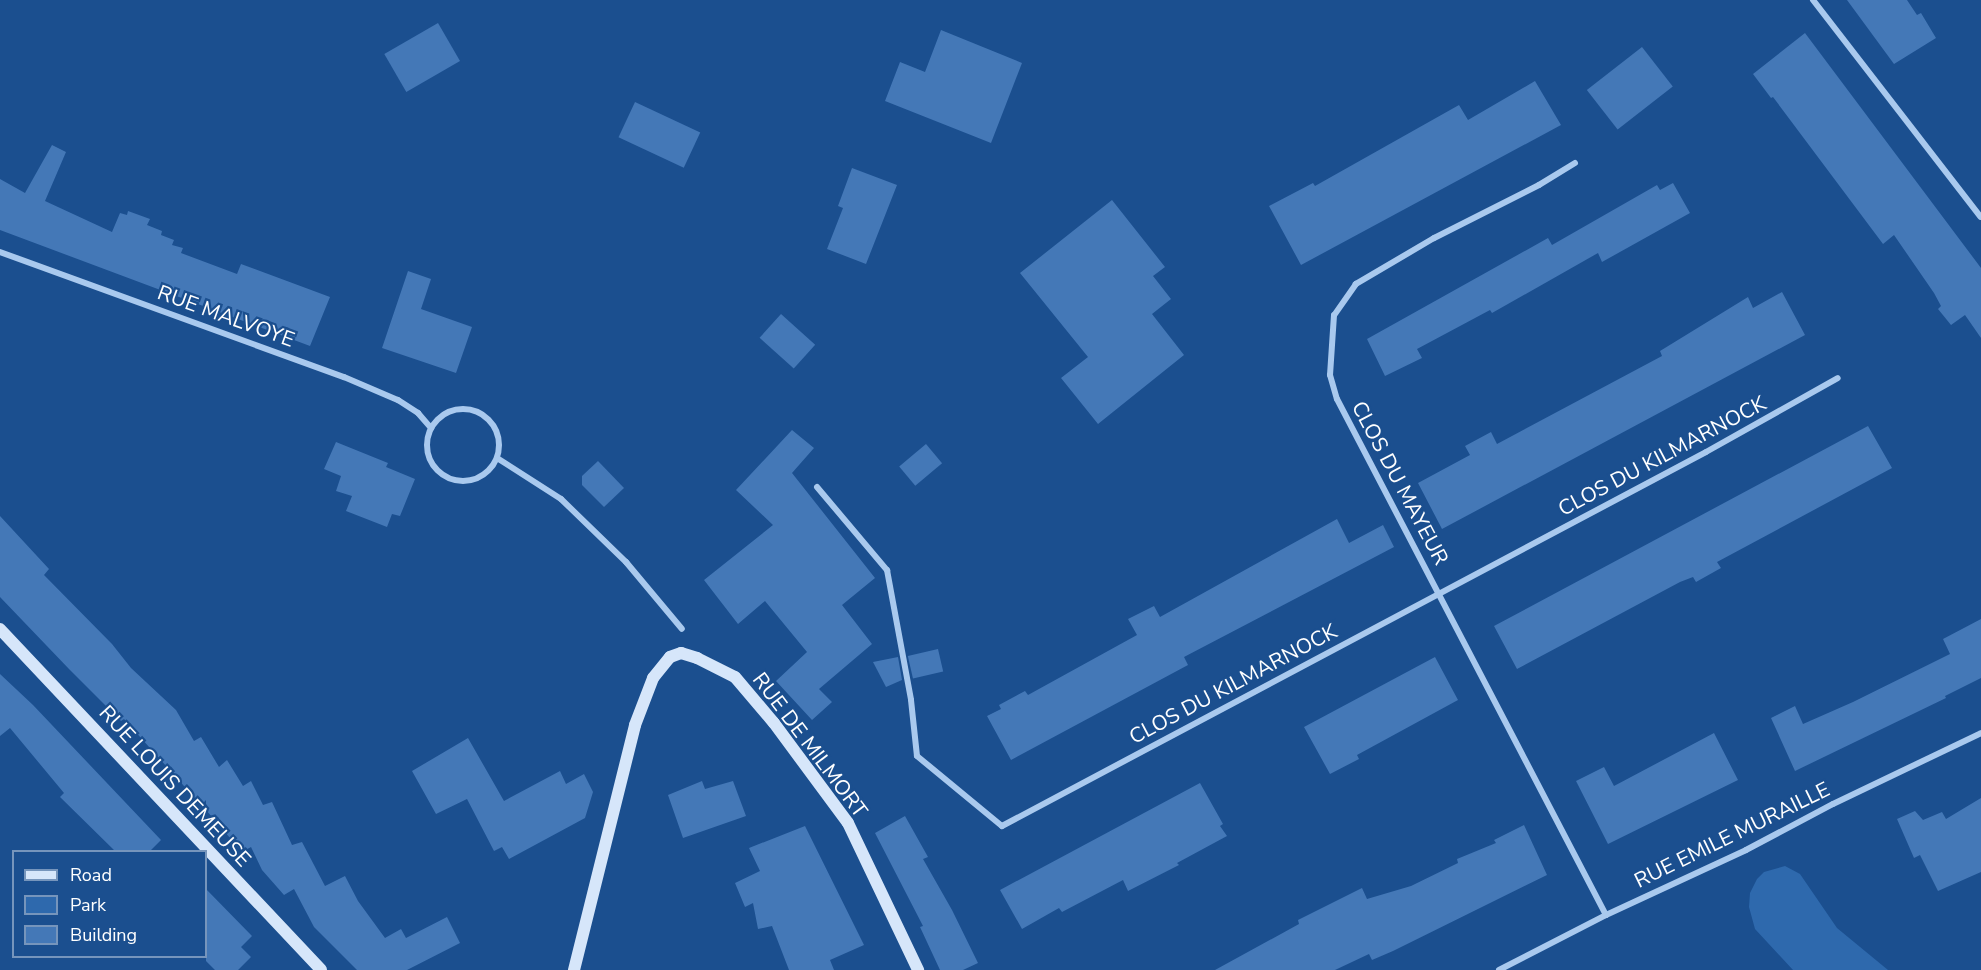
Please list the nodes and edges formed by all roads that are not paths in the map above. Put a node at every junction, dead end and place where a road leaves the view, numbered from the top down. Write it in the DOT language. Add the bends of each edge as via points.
graph roads {
  1 [pos="1813,0"];
  2 [pos="1575,163"];
  3 [pos="1981,217"];
  4 [pos="0,252"];
  5 [pos="1838,378"];
  6 [pos="431,428"];
  7 [pos="497,458"];
  8 [pos="817,487"];
  9 [pos="1439,592"];
  10 [pos="0,629"];
  11 [pos="682,629"];
  12 [pos="1981,733"];
  13 [pos="1606,915"];
  14 [pos="321,970"];
  15 [pos="574,970"];
  16 [pos="918,970"];
  17 [pos="1499,970"];
  1 -- 3 [label="street"];
  2 -- 9 [label="street, CLOS DU MAYEUR" via="1356,284 1334,315 1329,368 1337,399"];
  4 -- 6 [label="street, RUE MALVOYE" via="344,377 398,400"];
  5 -- 9 [label="street, CLOS DU KILMARNOCK"];
  6 -- 7 [label="street" via="438,418 459,409 482,414 492,422 498,435"];
  6 -- 7 [label="street" via="427,440 432,464 451,480 477,479 489,471"];
  7 -- 11 [label="street" via="561,499 626,562"];
  8 -- 9 [label="street, CLOS DU KILMARNOCK" via="887,570 917,756 1002,826"];
  9 -- 13 [label="street, CLOS DU MAYEUR"];
  10 -- 14 [label="street, RUE LOUIS DEMEUSE"];
  12 -- 13 [label="street, RUE EMILE MURAILLE"];
  13 -- 17 [label="street, RUE EMILE MURAILLE"];
  15 -- 16 [label="street, RUE DE MILMORT" via="635,725 653,678 670,657 681,653 735,677 781,732 848,823"];
}
